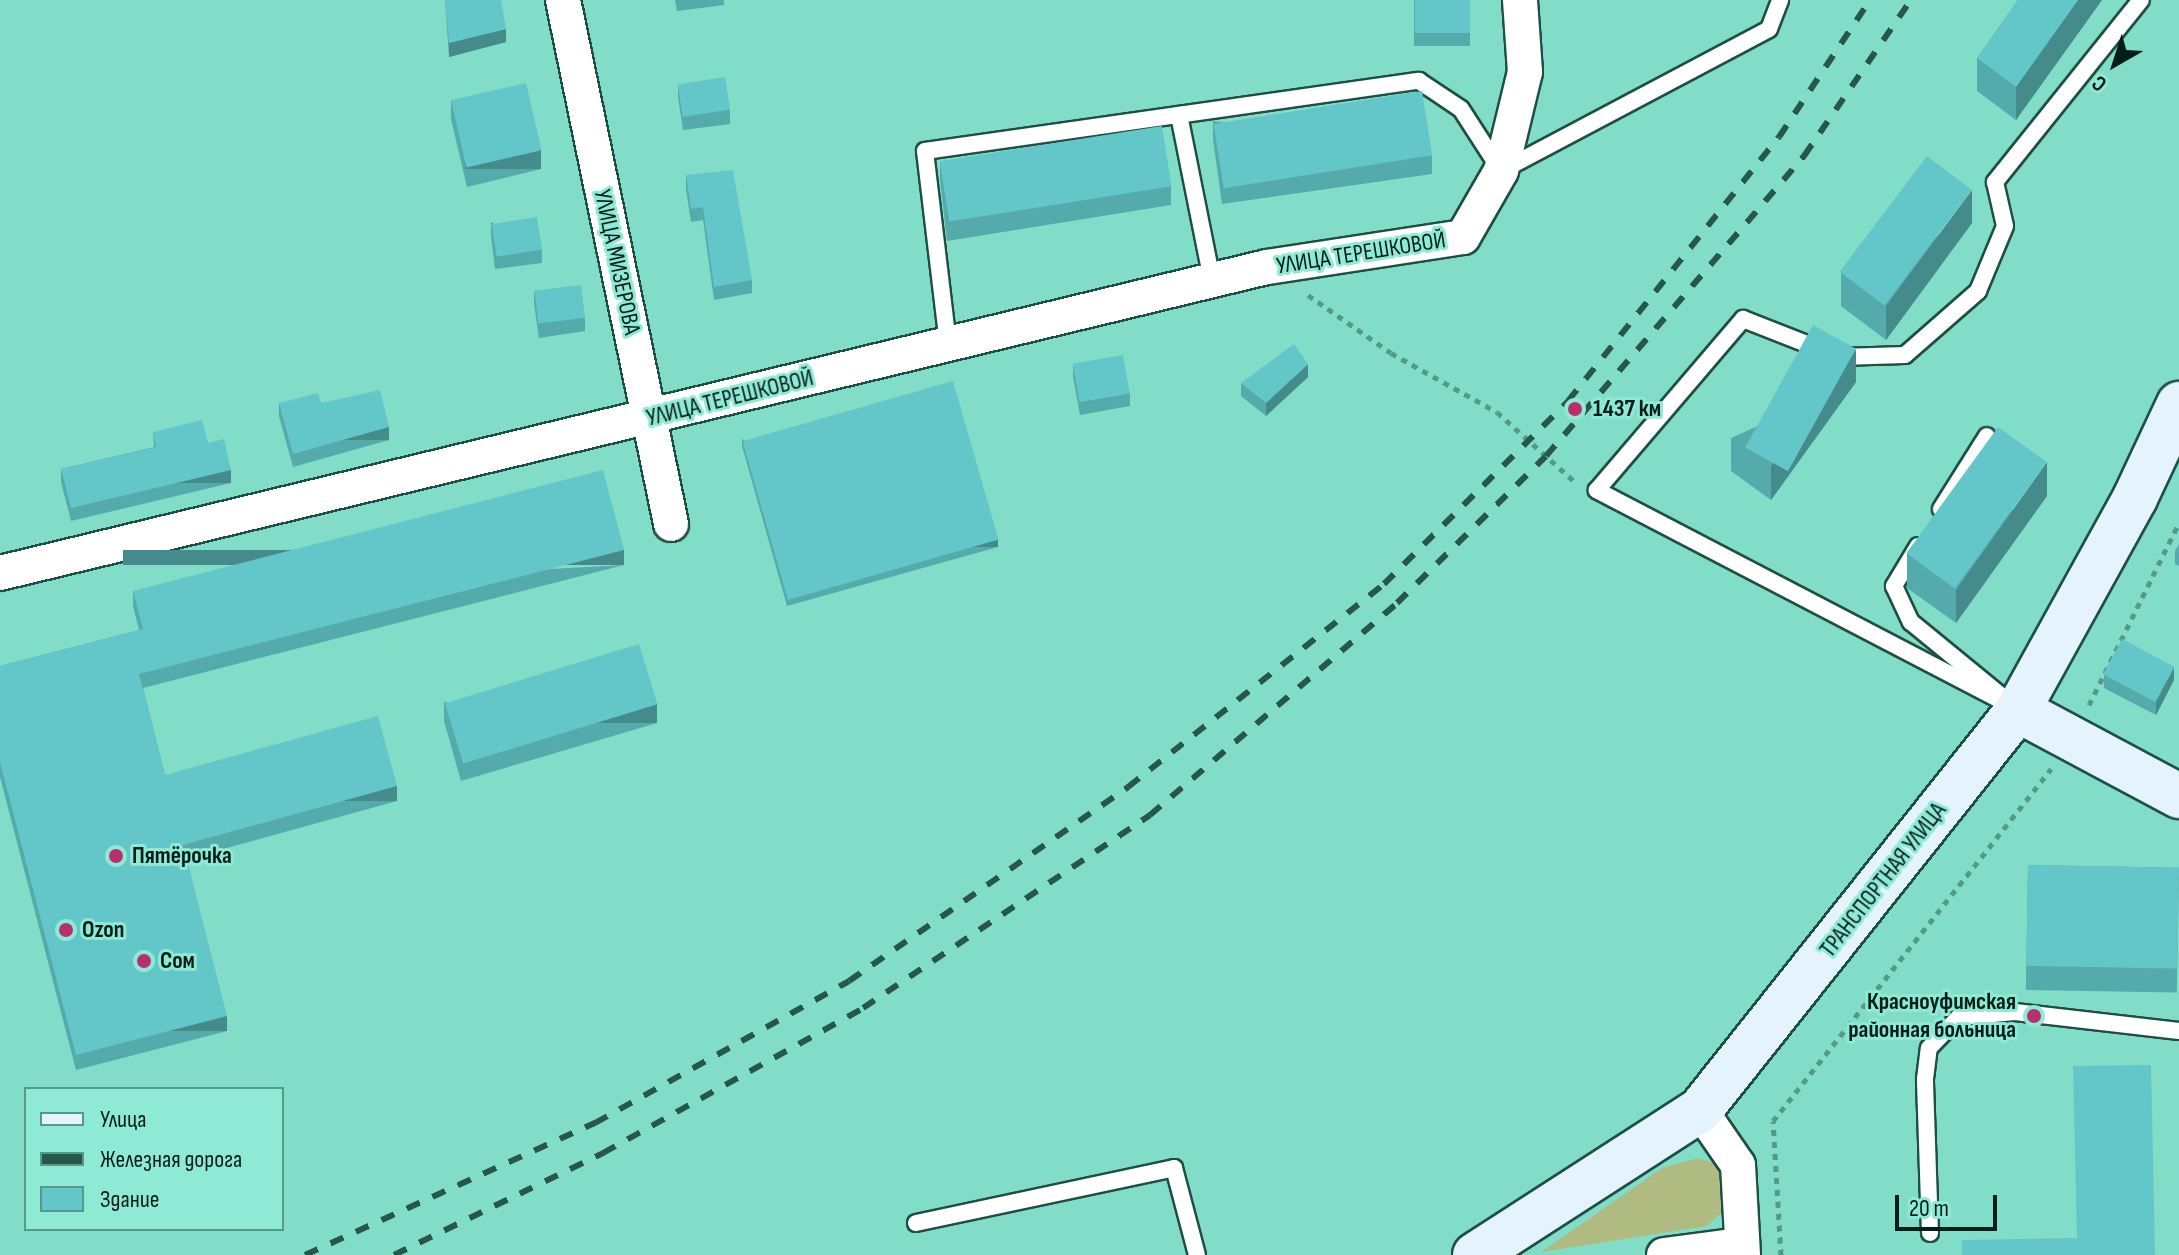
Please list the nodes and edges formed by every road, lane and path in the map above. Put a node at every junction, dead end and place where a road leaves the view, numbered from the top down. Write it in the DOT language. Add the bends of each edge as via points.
graph roads {
  1 [pos="563,0"];
  2 [pos="1520,0"];
  3 [pos="1780,0"];
  4 [pos="2141,0"];
  5 [pos="1179,115"];
  6 [pos="1501,171"];
  7 [pos="1212,280"];
  8 [pos="948,344"];
  9 [pos="2179,404"];
  10 [pos="649,417"];
  11 [pos="1987,436"];
  12 [pos="2179,523"];
  13 [pos="671,524"];
  14 [pos="0,573"];
  15 [pos="2018,710"];
  16 [pos="2071,738"];
  17 [pos="2179,796"];
  18 [pos="2179,1031"];
  19 [pos="1700,1110"];
  20 [pos="916,1223"];
  21 [pos="1930,1233"];
  22 [pos="1742,1250"];
  23 [pos="1197,1255"];
  24 [pos="1475,1255"];
  25 [pos="1664,1255"];
  26 [pos="1781,1255"];
  1 -- 10 [label="street, УЛИЦА МИЗЕРОВА"];
  2 -- 6 [label="street" via="1525,72"];
  3 -- 6 [label="lane" via="1769,29"];
  4 -- 15 [label="lane" via="1995,182 2005,226 1978,291 1905,355 1840,357 1743,319 1597,490"];
  5 -- 6 [label="lane" via="1419,81 1461,109"];
  5 -- 7 [label="lane"];
  5 -- 8 [label="lane" via="925,151"];
  6 -- 7 [label="street, УЛИЦА ТЕРЕШКОВОЙ" via="1463,237"];
  7 -- 8 [label="street, УЛИЦА ТЕРЕШКОВОЙ"];
  8 -- 10 [label="street, УЛИЦА ТЕРЕШКОВОЙ"];
  9 -- 15 [label="main road, ТРАНСПОРТНАЯ УЛИЦА" via="2135,498"];
  10 -- 13 [label="street, УЛИЦА МИЗЕРОВА"];
  10 -- 14 [label="street, УЛИЦА ТЕРЕШКОВОЙ"];
  11 -- 15 [label="lane" via="1894,586 1911,622"];
  12 -- 16 [label="path"];
  15 -- 16 [label="main road"];
  15 -- 19 [label="main road, ТРАНСПОРТНАЯ УЛИЦА"];
  16 -- 17 [label="main road"];
  16 -- 26 [label="path" via="2049,773 1773,1121"];
  18 -- 21 [label="lane" via="2015,1012 1959,1017 1929,1048 1925,1079"];
  19 -- 22 [label="street" via="1738,1165"];
  19 -- 24 [label="main road, ТРАНСПОРТНАЯ УЛИЦА"];
  20 -- 23 [label="lane" via="1174,1168"];
  22 -- 25 [label="street"];
}
